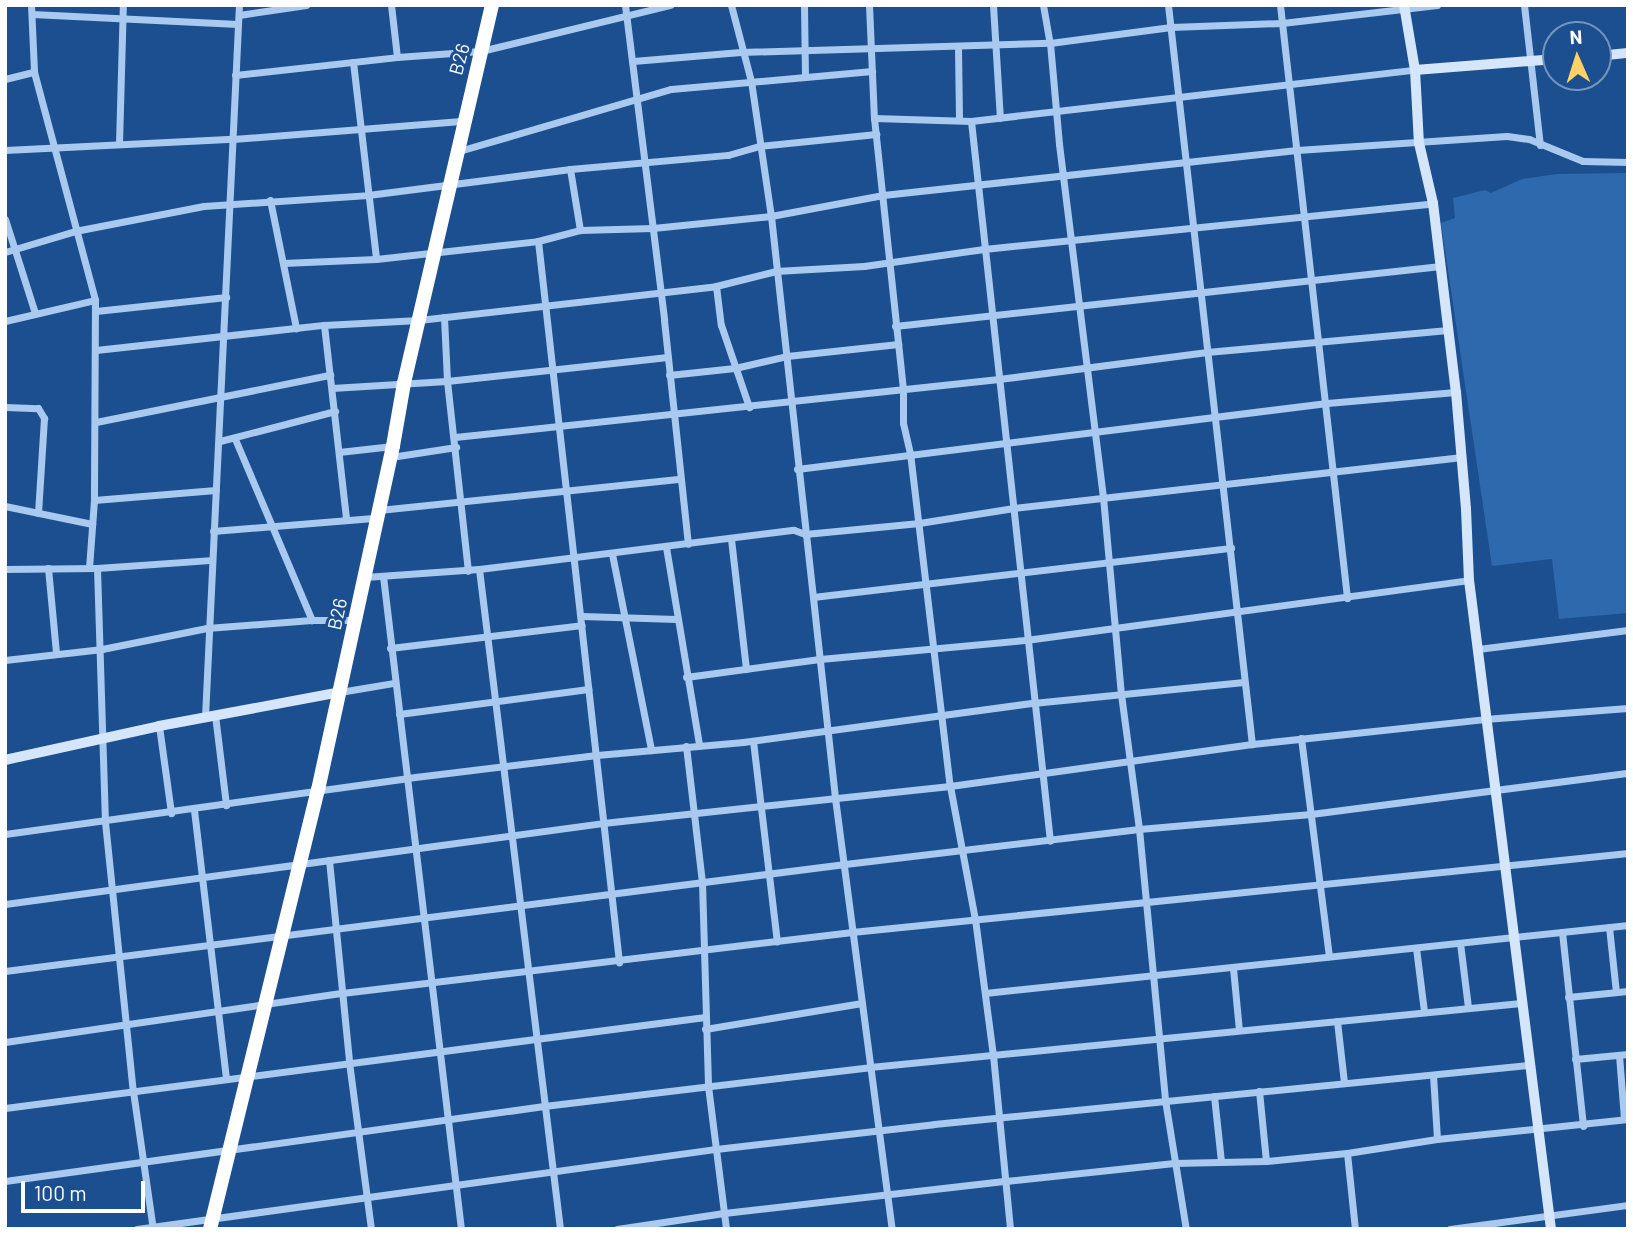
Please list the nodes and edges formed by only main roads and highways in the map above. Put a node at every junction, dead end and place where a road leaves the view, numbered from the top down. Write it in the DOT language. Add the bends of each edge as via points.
graph roads {
  1 [pos="492,5"];
  2 [pos="212,1223"];
  1 -- 2 [label="highway, B26" via="404,383 318,790"];
}
